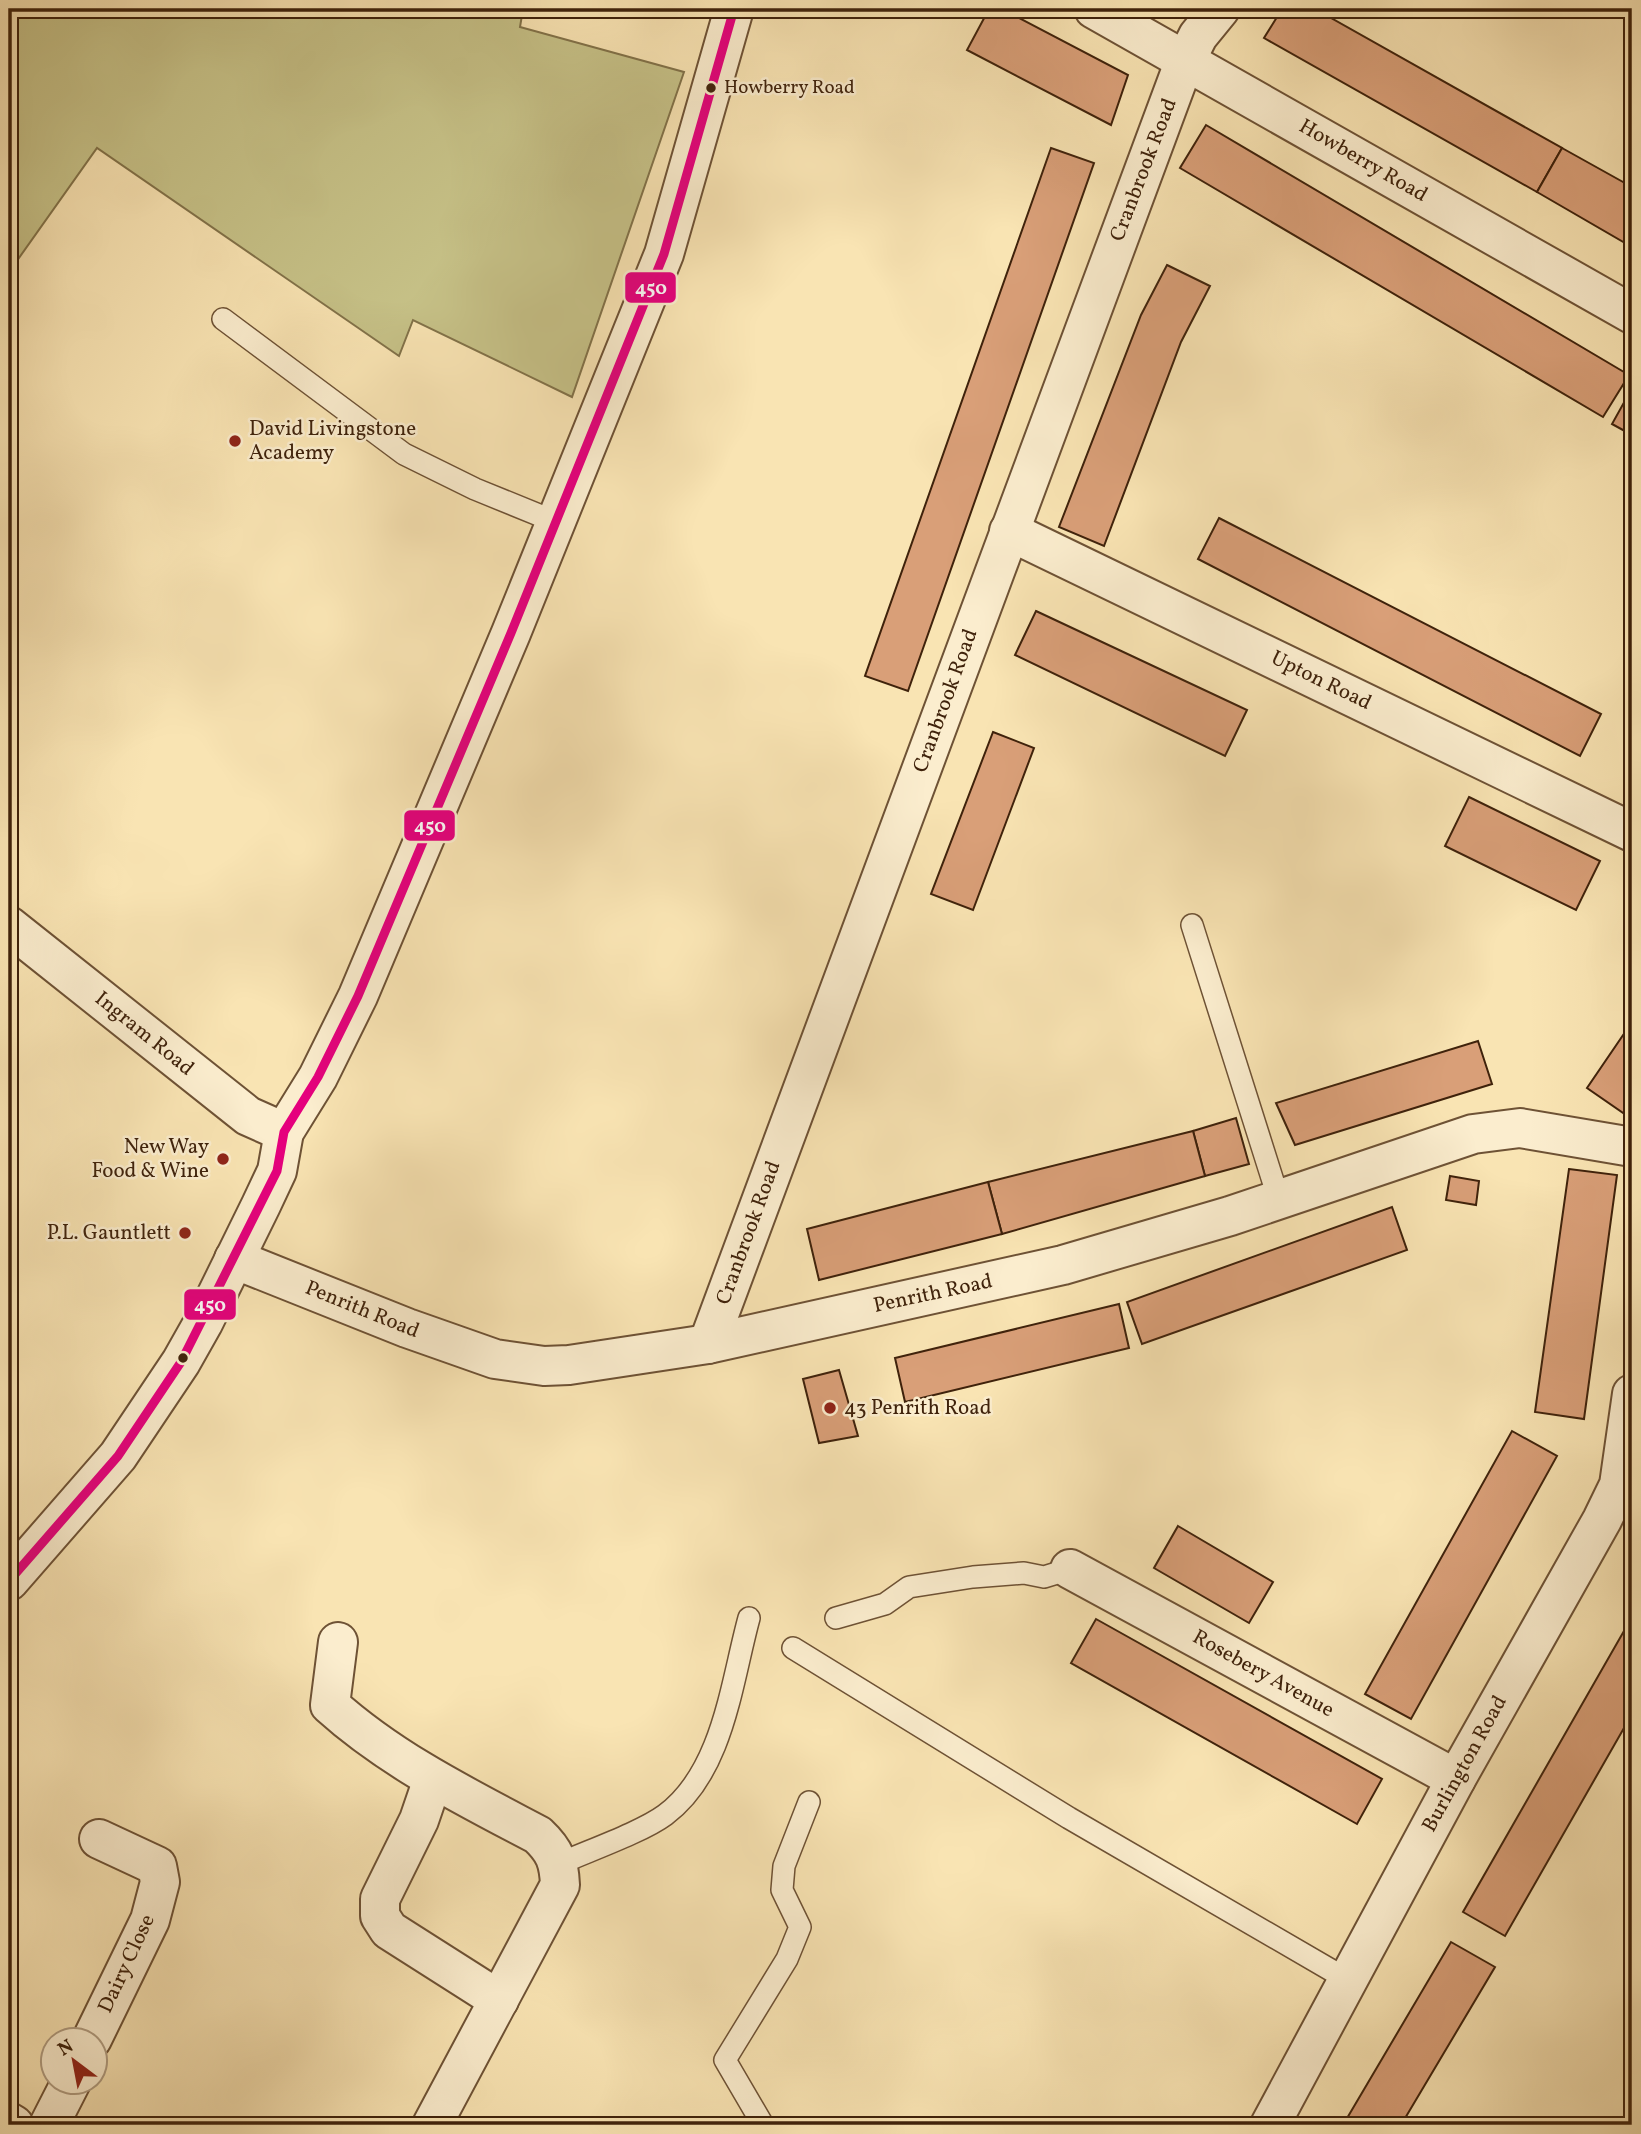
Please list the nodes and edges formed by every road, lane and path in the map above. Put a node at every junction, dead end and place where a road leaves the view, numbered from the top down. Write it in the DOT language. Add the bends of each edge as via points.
graph roads {
  1 [pos="734,9"];
  2 [pos="1094,9"];
  3 [pos="1220,9"];
  4 [pos="1186,60"];
  5 [pos="1632,314"];
  6 [pos="223,319"];
  7 [pos="556,523"];
  8 [pos="1009,531"];
  9 [pos="1632,832"];
  10 [pos="1192,925"];
  11 [pos="9,926"];
  12 [pos="284,1132"];
  13 [pos="1632,1147"];
  14 [pos="1279,1200"];
  15 [pos="234,1259"];
  16 [pos="708,1344"];
  17 [pos="1632,1394"];
  18 [pos="1625,1487"];
  19 [pos="12,1568"];
  20 [pos="1070,1569"];
  21 [pos="749,1618"];
  22 [pos="836,1618"];
  23 [pos="338,1642"];
  24 [pos="793,1648"];
  25 [pos="433,1779"];
  26 [pos="1455,1779"];
  27 [pos="809,1802"];
  28 [pos="99,1839"];
  29 [pos="559,1864"];
  30 [pos="1348,1980"];
  31 [pos="499,2000"];
  32 [pos="99,2025"];
  33 [pos="64,2096"];
  34 [pos="9,2122"];
  35 [pos="14,2125"];
  36 [pos="49,2125"];
  37 [pos="432,2125"];
  38 [pos="763,2125"];
  39 [pos="1270,2125"];
  1 -- 7 [label="street" via="664,254"];
  2 -- 4 [label="street, Howberry Road"];
  3 -- 4 [label="street, Cranbrook Road"];
  4 -- 5 [label="street, Howberry Road"];
  4 -- 8 [label="street, Cranbrook Road"];
  6 -- 7 [label="lane" via="404,454"];
  7 -- 12 [label="street" via="394,916 323,1068"];
  8 -- 9 [label="street, Upton Road"];
  8 -- 16 [label="street, Cranbrook Road"];
  10 -- 14 [label="lane"];
  11 -- 12 [label="street, Ingram Road" via="248,1116"];
  12 -- 15 [label="street" via="276,1171"];
  13 -- 14 [label="street, Penrith Road" via="1539,1130 1497,1130 1473,1134"];
  14 -- 16 [label="street, Penrith Road" via="1063,1265"];
  15 -- 16 [label="street, Penrith Road" via="407,1328 522,1365 569,1365"];
  15 -- 19 [label="street" via="181,1362 118,1456 79,1504"];
  17 -- 18 [label="street, Burlington Road"];
  18 -- 26 [label="street, Burlington Road"];
  20 -- 22 [label="lane" via="1044,1577 1024,1573 909,1587 885,1604"];
  20 -- 26 [label="street, Rosebery Avenue"];
  21 -- 29 [label="lane" via="707,1763 689,1795 659,1819"];
  23 -- 25 [label="street" via="330,1705 358,1731"];
  24 -- 30 [label="lane" via="1069,1818"];
  25 -- 29 [label="street" via="538,1835 552,1848"];
  25 -- 31 [label="street" via="419,1820 380,1899 380,1916 389,1930"];
  26 -- 30 [label="street, Burlington Road"];
  27 -- 38 [label="lane" via="784,1866 782,1890 800,1927 787,1959 725,2060"];
  28 -- 32 [label="street, Dairy Close" via="156,1866 160,1882 150,1920"];
  29 -- 31 [label="street" via="561,1885"];
  30 -- 39 [label="street, Burlington Road"];
  31 -- 37 [label="street"];
  33 -- 36 [label="street"];
  34 -- 35 [label="street"];
}
